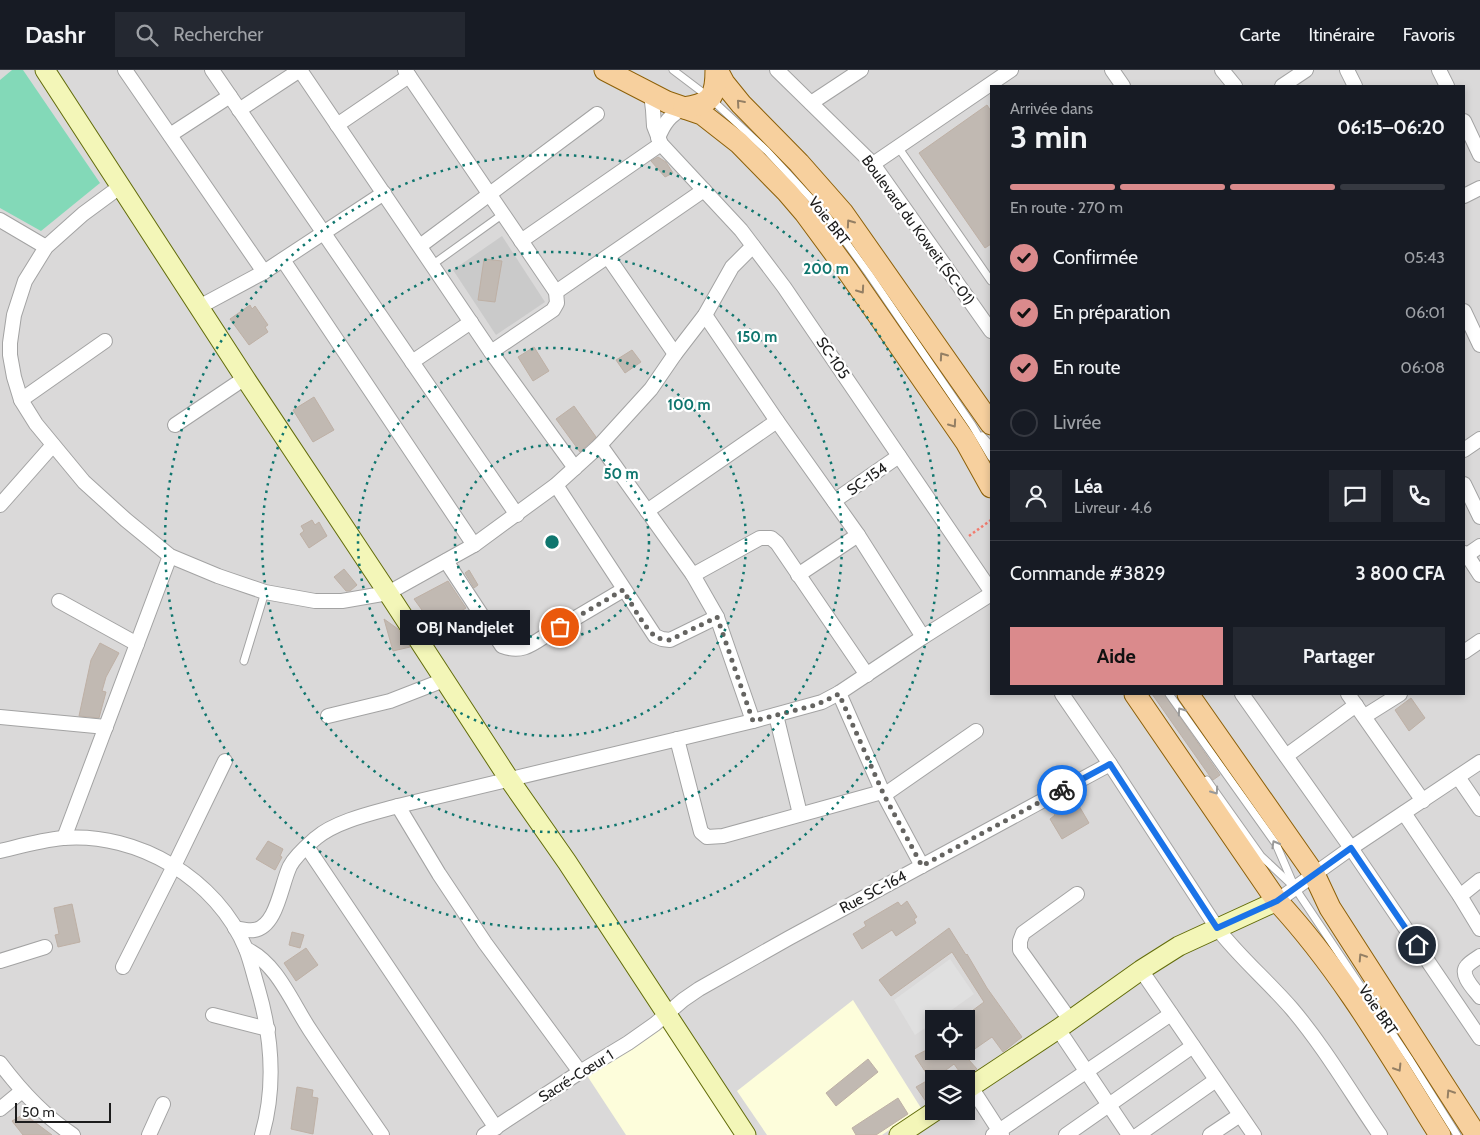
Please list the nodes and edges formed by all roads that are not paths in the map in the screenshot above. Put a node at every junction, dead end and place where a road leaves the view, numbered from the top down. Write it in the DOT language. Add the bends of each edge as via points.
graph roads {
  1 [pos="45,70"];
  2 [pos="126,70"];
  3 [pos="212,70"];
  4 [pos="605,70"];
  5 [pos="673,70"];
  6 [pos="717,70"];
  7 [pos="776,70"];
  8 [pos="861,70"];
  9 [pos="1011,70"];
  10 [pos="1112,70"];
  11 [pos="1222,70"];
  12 [pos="1306,70"];
  13 [pos="1347,70"];
  14 [pos="1439,70"];
  15 [pos="407,73"];
  16 [pos="1122,85"];
  17 [pos="1234,85"];
  18 [pos="1284,85"];
  19 [pos="1354,85"];
  20 [pos="1446,85"];
  21 [pos="651,94"];
  22 [pos="230,96"];
  23 [pos="710,98"];
  24 [pos="811,104"];
  25 [pos="684,108"];
  26 [pos="239,110"];
  27 [pos="597,114"];
  28 [pos="1465,123"];
  29 [pos="338,125"];
  30 [pos="170,135"];
  31 [pos="660,141"];
  32 [pos="898,147"];
  33 [pos="1480,155"];
  34 [pos="873,164"];
  35 [pos="121,186"];
  36 [pos="1480,188"];
  37 [pos="704,190"];
  38 [pos="384,193"];
  39 [pos="490,194"];
  40 [pos="1465,196"];
  41 [pos="503,214"];
  42 [pos="0,220"];
  43 [pos="323,234"];
  44 [pos="521,241"];
  45 [pos="420,246"];
  46 [pos="752,246"];
  47 [pos="46,247"];
  48 [pos="608,257"];
  49 [pos="283,260"];
  50 [pos="432,265"];
  51 [pos="264,272"];
  52 [pos="990,280"];
  53 [pos="556,292"];
  54 [pos="199,307"];
  55 [pos="1465,313"];
  56 [pos="705,315"];
  57 [pos="471,322"];
  58 [pos="990,330"];
  59 [pos="105,341"];
  60 [pos="1480,345"];
  61 [pos="491,352"];
  62 [pos="675,354"];
  63 [pos="412,362"];
  64 [pos="245,378"];
  65 [pos="21,400"];
  66 [pos="777,422"];
  67 [pos="982,424"];
  68 [pos="175,425"];
  69 [pos="1480,439"];
  70 [pos="990,444"];
  71 [pos="52,445"];
  72 [pos="600,445"];
  73 [pos="1465,449"];
  74 [pos="990,453"];
  75 [pos="899,456"];
  76 [pos="574,468"];
  77 [pos="556,485"];
  78 [pos="990,485"];
  79 [pos="1465,486"];
  80 [pos="834,501"];
  81 [pos="0,505"];
  82 [pos="646,511"];
  83 [pos="517,515"];
  84 [pos="1480,517"];
  85 [pos="858,536"];
  86 [pos="474,545"];
  87 [pos="1480,546"];
  88 [pos="1466,554"];
  89 [pos="170,556"];
  90 [pos="446,561"];
  91 [pos="692,574"];
  92 [pos="798,575"];
  93 [pos="1480,575"];
  94 [pos="623,590"];
  95 [pos="990,591"];
  96 [pos="265,592"];
  97 [pos="388,592"];
  98 [pos="990,594"];
  99 [pos="59,601"];
  100 [pos="717,617"];
  101 [pos="923,637"];
  102 [pos="1473,641"];
  103 [pos="137,644"];
  104 [pos="1465,651"];
  105 [pos="244,661"];
  106 [pos="867,675"];
  107 [pos="444,680"];
  108 [pos="839,694"];
  109 [pos="1063,695"];
  110 [pos="1136,695"];
  111 [pos="1170,695"];
  112 [pos="1189,695"];
  113 [pos="1243,695"];
  114 [pos="1396,695"];
  115 [pos="1356,705"];
  116 [pos="776,715"];
  117 [pos="328,716"];
  118 [pos="0,717"];
  119 [pos="753,721"];
  120 [pos="106,727"];
  121 [pos="976,731"];
  122 [pos="677,739"];
  123 [pos="1286,756"];
  124 [pos="225,761"];
  125 [pos="1480,762"];
  126 [pos="1110,764"];
  127 [pos="1205,777"];
  128 [pos="1458,777"];
  129 [pos="509,779"];
  130 [pos="883,793"];
  131 [pos="1423,801"];
  132 [pos="398,806"];
  133 [pos="1480,809"];
  134 [pos="1404,813"];
  135 [pos="800,814"];
  136 [pos="64,838"];
  137 [pos="307,847"];
  138 [pos="1351,848"];
  139 [pos="0,851"];
  140 [pos="174,866"];
  141 [pos="922,866"];
  142 [pos="1314,874"];
  143 [pos="1480,880"];
  144 [pos="1295,888"];
  145 [pos="1077,894"];
  146 [pos="1460,896"];
  147 [pos="1277,901"];
  148 [pos="235,928"];
  149 [pos="1217,928"];
  150 [pos="1480,929"];
  151 [pos="45,947"];
  152 [pos="246,949"];
  153 [pos="1480,956"];
  154 [pos="0,961"];
  155 [pos="123,967"];
  156 [pos="1141,970"];
  157 [pos="1480,997"];
  158 [pos="666,1013"];
  159 [pos="1171,1014"];
  160 [pos="213,1015"];
  161 [pos="1476,1024"];
  162 [pos="1064,1025"];
  163 [pos="268,1029"];
  164 [pos="1480,1038"];
  165 [pos="1193,1046"];
  166 [pos="0,1063"];
  167 [pos="1086,1071"];
  168 [pos="580,1072"];
  169 [pos="1216,1080"];
  170 [pos="975,1083"];
  171 [pos="22,1091"];
  172 [pos="975,1099"];
  173 [pos="163,1104"];
  174 [pos="1109,1105"];
  175 [pos="0,1109"];
  176 [pos="1240,1115"];
  177 [pos="925,1118"];
  178 [pos="490,1131"];
  179 [pos="998,1134"];
  180 [pos="73,1135"];
  181 [pos="149,1135"];
  182 [pos="262,1135"];
  183 [pos="382,1135"];
  184 [pos="746,1135"];
  185 [pos="899,1135"];
  186 [pos="1066,1135"];
  187 [pos="1130,1135"];
  188 [pos="1138,1135"];
  189 [pos="1210,1135"];
  190 [pos="1254,1135"];
  191 [pos="1380,1135"];
  192 [pos="1440,1135"];
  193 [pos="1457,1135"];
  194 [pos="1476,1135"];
  1 -- 35 [label="street"];
  2 -- 30 [label="street"];
  3 -- 22 [label="street"];
  4 -- 21 [label="main road"];
  5 -- 23 [label="lane, Voie BRT"];
  6 -- 23 [label="main road" via="714,94"];
  67 -- 6 [label="main road, one-way" via="843,213 741,104"];
  7 -- 24 [label="street, Boulevard du Koweit (SC-01)"];
  8 -- 24 [label="street"];
  9 -- 32 [label="street"];
  10 -- 16 [label="street"];
  11 -- 17 [label="street"];
  12 -- 18 [label="street"];
  13 -- 19 [label="street"];
  14 -- 20 [label="street"];
  15 -- 29 [label="street"];
  15 -- 39 [label="street"];
  21 -- 25 [label="main road"];
  21 -- 31 [label="street" via="654,126"];
  22 -- 26 [label="street"];
  22 -- 30 [label="street"];
  23 -- 25 [label="main road" via="699,106"];
  23 -- 67 [label="lane, Voie BRT" via="767,151 827,216"];
  24 -- 34 [label="street, Boulevard du Koweit (SC-01)"];
  25 -- 31 [label="street" via="664,124"];
  25 -- 78 [label="main road, one-way" via="702,114 739,143 805,213 966,442"];
  26 -- 29 [label="street" via="300,70"];
  26 -- 43 [label="street"];
  27 -- 39 [label="street"];
  28 -- 33 [label="street"];
  29 -- 38 [label="street"];
  30 -- 51 [label="street"];
  31 -- 37 [label="street, SC-105"];
  31 -- 44 [label="street"];
  32 -- 34 [label="street"];
  32 -- 52 [label="lane"];
  34 -- 58 [label="street, Boulevard du Koweit (SC-01)"];
  35 -- 47 [label="street"];
  35 -- 54 [label="street"];
  36 -- 40 [label="street"];
  37 -- 46 [label="street, SC-105" via="742,230"];
  37 -- 48 [label="street"];
  38 -- 43 [label="street"];
  38 -- 45 [label="street"];
  39 -- 41 [label="street"];
  39 -- 45 [label="street"];
  41 -- 44 [label="street"];
  41 -- 50 [label="lane"];
  42 -- 47 [label="street"];
  43 -- 49 [label="street"];
  43 -- 63 [label="street"];
  44 -- 53 [label="street"];
  45 -- 50 [label="street"];
  46 -- 56 [label="street" via="732,267"];
  46 -- 75 [label="street, SC-105"];
  47 -- 65 [label="street" via="25,280 14,315 10,356"];
  48 -- 53 [label="street"];
  48 -- 62 [label="street"];
  49 -- 51 [label="street"];
  49 -- 86 [label="street"];
  50 -- 57 [label="street"];
  51 -- 54 [label="street"];
  53 -- 61 [label="street" via="554,310"];
  54 -- 64 [label="street"];
  55 -- 60 [label="street"];
  56 -- 62 [label="street"];
  56 -- 66 [label="street"];
  57 -- 61 [label="street"];
  57 -- 63 [label="street"];
  59 -- 65 [label="street"];
  61 -- 76 [label="street"];
  62 -- 72 [label="street" via="651,389"];
  63 -- 83 [label="street"];
  64 -- 68 [label="street"];
  64 -- 97 [label="street"];
  65 -- 71 [label="street"];
  66 -- 80 [label="street"];
  66 -- 82 [label="street"];
  67 -- 70 [label="lane, Voie BRT"];
  67 -- 74 [label="lane, Voie BRT"];
  69 -- 73 [label="street"];
  71 -- 81 [label="street"];
  71 -- 89 [label="street" via="84,482"];
  72 -- 76 [label="street"];
  72 -- 82 [label="street"];
  75 -- 80 [label="street, SC-154"];
  75 -- 95 [label="street, SC-105"];
  76 -- 77 [label="street"];
  77 -- 83 [label="street"];
  77 -- 94 [label="street"];
  79 -- 84 [label="street"];
  80 -- 85 [label="street"];
  82 -- 91 [label="street"];
  83 -- 86 [label="street"];
  85 -- 92 [label="street"];
  85 -- 101 [label="street"];
  86 -- 90 [label="street"];
  87 -- 88 [label="street"];
  88 -- 93 [label="street"];
  89 -- 96 [label="street"];
  89 -- 103 [label="street"];
  90 -- 94 [label="street" via="502,646 516,650 533,644"];
  90 -- 97 [label="street"];
  91 -- 92 [label="street" via="766,537 777,543"];
  91 -- 100 [label="street"];
  92 -- 106 [label="street"];
  94 -- 100 [label="street" via="649,630 662,639 670,640"];
  96 -- 97 [label="street" via="315,601 342,601"];
  96 -- 105 [label="lane"];
  97 -- 107 [label="street"];
  98 -- 101 [label="street"];
  99 -- 103 [label="street"];
  100 -- 119 [label="street"];
  101 -- 106 [label="street"];
  102 -- 104 [label="street"];
  103 -- 120 [label="street"];
  106 -- 108 [label="street"];
  107 -- 117 [label="street" via="390,700"];
  107 -- 129 [label="street"];
  108 -- 116 [label="street" via="816,705"];
  108 -- 130 [label="street"];
  109 -- 126 [label="street"];
  110 -- 147 [label="main road"];
  144 -- 111 [label="lane, Voie BRT, one-way" via="1276,844"];
  112 -- 142 [label="main road"];
  113 -- 123 [label="street"];
  114 -- 115 [label="street"];
  115 -- 123 [label="street"];
  115 -- 131 [label="street"];
  116 -- 119 [label="street"];
  116 -- 135 [label="street"];
  118 -- 120 [label="street"];
  119 -- 122 [label="street"];
  120 -- 136 [label="street"];
  121 -- 130 [label="street"];
  122 -- 129 [label="street"];
  122 -- 135 [label="street" via="704,835 718,837"];
  123 -- 138 [label="street"];
  124 -- 140 [label="street"];
  125 -- 128 [label="street"];
  126 -- 141 [label="street, Rue SC-164"];
  126 -- 149 [label="street"];
  127 -- 144 [label="lane, Voie BRT, one-way" via="1261,856"];
  128 -- 131 [label="street"];
  128 -- 133 [label="street"];
  129 -- 132 [label="street"];
  129 -- 158 [label="street"];
  130 -- 135 [label="street"];
  130 -- 141 [label="street"];
  131 -- 134 [label="street"];
  132 -- 137 [label="street" via="333,827"];
  132 -- 168 [label="street" via="485,943"];
  134 -- 138 [label="street"];
  134 -- 146 [label="street"];
  136 -- 139 [label="street"];
  136 -- 140 [label="street" via="123,844"];
  137 -- 148 [label="street" via="290,868 268,922 253,930"];
  137 -- 178 [label="street"];
  138 -- 142 [label="street"];
  138 -- 161 [label="street"];
  140 -- 148 [label="street" via="212,897"];
  140 -- 155 [label="street"];
  141 -- 158 [label="street, Rue SC-164" via="699,989"];
  142 -- 144 [label="street"];
  194 -- 142 [label="main road, one-way" via="1330,908"];
  143 -- 146 [label="street"];
  144 -- 147 [label="street"];
  144 -- 193 [label="lane, Voie BRT"];
  145 -- 162 [label="street" via="1023,933 1020,942 1020,950"];
  146 -- 150 [label="street"];
  147 -- 149 [label="street"];
  147 -- 192 [label="main road, one-way" via="1302,928 1354,998"];
  148 -- 152 [label="street"];
  149 -- 156 [label="street"];
  149 -- 191 [label="street" via="1233,949 1293,1010"];
  151 -- 154 [label="street"];
  152 -- 163 [label="street"];
  152 -- 183 [label="street" via="264,961 280,982"];
  153 -- 157 [label="street" via="1464,972"];
  156 -- 159 [label="street"];
  156 -- 162 [label="street"];
  158 -- 168 [label="street, Sacré-Cœur 1" via="628,1043"];
  158 -- 184 [label="street"];
  159 -- 165 [label="street"];
  159 -- 167 [label="street"];
  160 -- 163 [label="street"];
  161 -- 164 [label="street"];
  162 -- 167 [label="street"];
  162 -- 170 [label="street"];
  163 -- 182 [label="street" via="270,1087"];
  165 -- 169 [label="street"];
  165 -- 174 [label="street"];
  166 -- 171 [label="street"];
  167 -- 174 [label="street"];
  167 -- 179 [label="street"];
  168 -- 178 [label="street, Sacré-Cœur 1"];
  169 -- 176 [label="street"];
  169 -- 188 [label="street"];
  171 -- 175 [label="street"];
  171 -- 180 [label="street"];
  172 -- 179 [label="street"];
  173 -- 181 [label="street"];
  174 -- 186 [label="street"];
  174 -- 187 [label="street"];
  176 -- 189 [label="street"];
  176 -- 190 [label="street"];
  177 -- 185 [label="street"];
}
